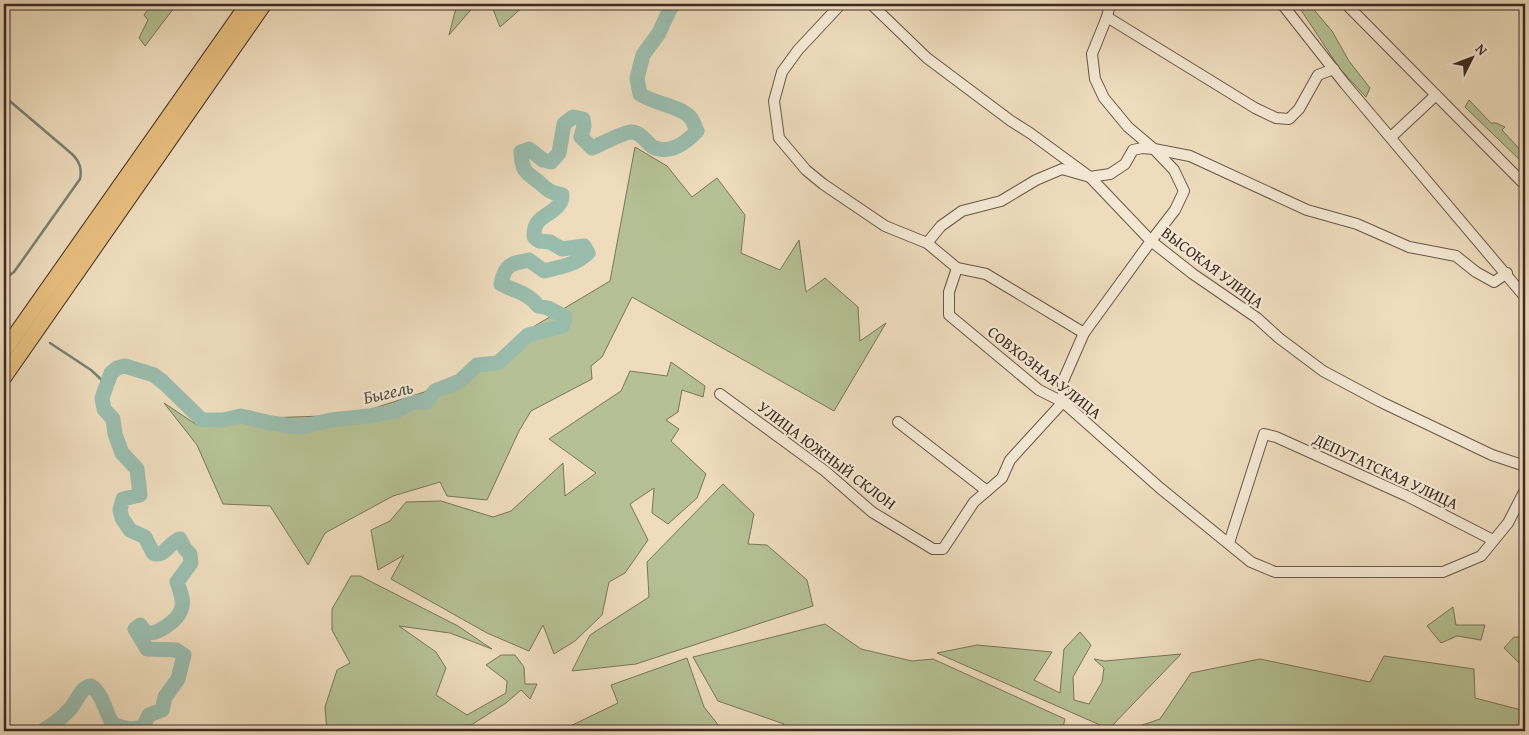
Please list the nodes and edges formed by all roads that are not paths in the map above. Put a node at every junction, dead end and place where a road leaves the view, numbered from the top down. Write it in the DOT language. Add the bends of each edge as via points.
graph roads {
  1 [pos="248,4"];
  2 [pos="264,4"];
  3 [pos="841,4"];
  4 [pos="871,4"];
  5 [pos="1110,4"];
  6 [pos="1282,4"];
  7 [pos="1346,4"];
  8 [pos="1351,4"];
  9 [pos="1107,17"];
  10 [pos="1367,23"];
  11 [pos="1334,69"];
  12 [pos="1436,95"];
  13 [pos="1128,127"];
  14 [pos="1391,136"];
  15 [pos="1154,149"];
  16 [pos="1133,150"];
  17 [pos="1090,177"];
  18 [pos="1525,186"];
  19 [pos="1151,241"];
  20 [pos="927,243"];
  21 [pos="957,268"];
  22 [pos="1507,273"];
  23 [pos="1525,297"];
  24 [pos="1084,333"];
  25 [pos="4,351"];
  26 [pos="4,377"];
  27 [pos="720,394"];
  28 [pos="1063,402"];
  29 [pos="898,422"];
  30 [pos="1525,466"];
  31 [pos="1525,490"];
  32 [pos="987,491"];
  33 [pos="1493,540"];
  34 [pos="1228,543"];
  1 -- 25 [label="highway"];
  2 -- 26 [label="highway"];
  3 -- 20 [label="street" via="782,72 774,101 779,138 806,170 823,184 885,226"];
  4 -- 17 [label="street, ВЫСОКАЯ УЛИЦА" via="927,58"];
  5 -- 9 [label="street"];
  6 -- 11 [label="street"];
  7 -- 10 [label="street"];
  8 -- 10 [label="street"];
  9 -- 11 [label="street" via="1276,118 1288,118 1299,109 1318,75"];
  9 -- 13 [label="street" via="1092,54 1094,79 1104,98"];
  10 -- 12 [label="street"];
  11 -- 14 [label="street"];
  12 -- 14 [label="street"];
  12 -- 18 [label="street"];
  13 -- 15 [label="street"];
  13 -- 16 [label="street"];
  14 -- 22 [label="street"];
  15 -- 16 [label="street"];
  15 -- 19 [label="street" via="1174,170 1184,191 1176,210"];
  15 -- 22 [label="street" via="1190,156 1307,210 1357,224 1409,247 1456,256 1494,282"];
  16 -- 17 [label="street" via="1125,164 1110,174"];
  17 -- 19 [label="street, ВЫСОКАЯ УЛИЦА"];
  17 -- 20 [label="street" via="1062,169 1001,201 962,211 941,226"];
  19 -- 24 [label="street"];
  19 -- 30 [label="street, ВЫСОКАЯ УЛИЦА" via="1323,371 1381,402"];
  20 -- 21 [label="street"];
  21 -- 24 [label="street" via="986,274"];
  21 -- 28 [label="street, СОВХОЗНАЯ УЛИЦА" via="949,292 949,315 1039,390"];
  22 -- 23 [label="street"];
  24 -- 28 [label="street" via="1062,382"];
  27 -- 32 [label="street, УЛИЦА ЮЖНЫЙ СКЛОН" via="825,470 872,512 933,549 943,549 974,502"];
  28 -- 32 [label="street" via="1010,460 1002,478"];
  28 -- 34 [label="street, СОВХОЗНАЯ УЛИЦА"];
  29 -- 32 [label="street"];
  31 -- 33 [label="street, СОВХОЗНАЯ УЛИЦА" via="1508,523"];
  33 -- 34 [label="street, СОВХОЗНАЯ УЛИЦА" via="1481,556 1443,572 1276,572 1251,562"];
  33 -- 34 [label="street, ДЕПУТАТСКАЯ УЛИЦА" via="1408,496 1264,434"];
}
